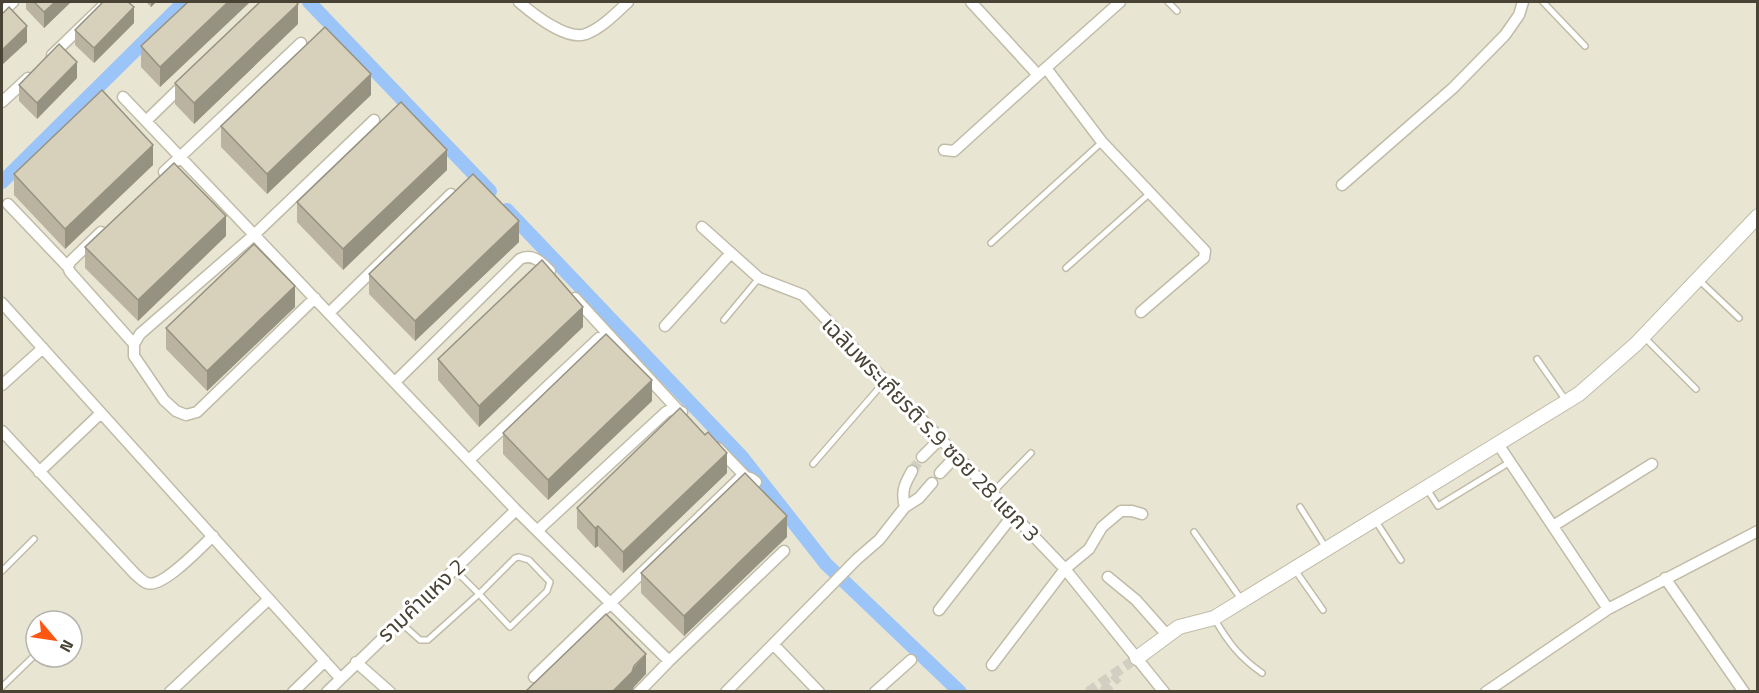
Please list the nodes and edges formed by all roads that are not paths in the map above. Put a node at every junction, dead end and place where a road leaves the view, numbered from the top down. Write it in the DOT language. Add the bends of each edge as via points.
graph roads {
  1 [pos="13,2"];
  2 [pos="107,2"];
  3 [pos="519,2"];
  4 [pos="628,2"];
  5 [pos="971,2"];
  6 [pos="1120,2"];
  7 [pos="1168,2"];
  8 [pos="1523,2"];
  9 [pos="1543,2"];
  10 [pos="1177,11"];
  11 [pos="2,12"];
  12 [pos="300,43"];
  13 [pos="1585,46"];
  14 [pos="46,60"];
  15 [pos="38,68"];
  16 [pos="1042,72"];
  17 [pos="196,73"];
  18 [pos="123,97"];
  19 [pos="2,102"];
  20 [pos="374,120"];
  21 [pos="146,121"];
  22 [pos="1102,142"];
  23 [pos="944,150"];
  24 [pos="180,157"];
  25 [pos="155,181"];
  26 [pos="1342,185"];
  27 [pos="1150,192"];
  28 [pos="452,194"];
  29 [pos="8,204"];
  30 [pos="1758,216"];
  31 [pos="112,222"];
  32 [pos="702,227"];
  33 [pos="254,235"];
  34 [pos="991,243"];
  35 [pos="731,253"];
  36 [pos="68,267"];
  37 [pos="1066,268"];
  38 [pos="759,278"];
  39 [pos="1697,278"];
  40 [pos="558,280"];
  41 [pos="566,288"];
  42 [pos="315,298"];
  43 [pos="2,303"];
  44 [pos="1141,312"];
  45 [pos="328,313"];
  46 [pos="1739,318"];
  47 [pos="724,320"];
  48 [pos="665,326"];
  49 [pos="1642,336"];
  50 [pos="599,338"];
  51 [pos="134,344"];
  52 [pos="43,348"];
  53 [pos="1537,359"];
  54 [pos="396,381"];
  55 [pos="885,381"];
  56 [pos="2,385"];
  57 [pos="1696,389"];
  58 [pos="1567,402"];
  59 [pos="678,410"];
  60 [pos="101,413"];
  61 [pos="692,421"];
  62 [pos="2,431"];
  63 [pos="707,437"];
  64 [pos="940,439"];
  65 [pos="1498,444"];
  66 [pos="1031,453"];
  67 [pos="957,456"];
  68 [pos="922,457"];
  69 [pos="469,460"];
  70 [pos="1510,462"];
  71 [pos="813,464"];
  72 [pos="1652,464"];
  73 [pos="912,471"];
  74 [pos="39,472"];
  75 [pos="940,473"];
  76 [pos="745,476"];
  77 [pos="756,482"];
  78 [pos="932,483"];
  79 [pos="1426,489"];
  80 [pos="993,493"];
  81 [pos="904,507"];
  82 [pos="1300,507"];
  83 [pos="516,510"];
  84 [pos="1142,514"];
  85 [pos="1013,515"];
  86 [pos="1375,520"];
  87 [pos="1553,526"];
  88 [pos="538,530"];
  89 [pos="1758,531"];
  90 [pos="1194,532"];
  91 [pos="213,536"];
  92 [pos="34,539"];
  93 [pos="1326,549"];
  94 [pos="784,551"];
  95 [pos="1401,560"];
  96 [pos="454,569"];
  97 [pos="1065,569"];
  98 [pos="1294,569"];
  99 [pos="2,571"];
  100 [pos="1108,577"];
  101 [pos="1665,578"];
  102 [pos="479,594"];
  103 [pos="270,600"];
  104 [pos="1242,601"];
  105 [pos="609,603"];
  106 [pos="1608,609"];
  107 [pos="939,610"];
  108 [pos="1323,610"];
  109 [pos="1214,618"];
  110 [pos="399,621"];
  111 [pos="1167,635"];
  112 [pos="774,645"];
  113 [pos="1137,658"];
  114 [pos="911,660"];
  115 [pos="325,661"];
  116 [pos="669,661"];
  117 [pos="356,662"];
  118 [pos="992,665"];
  119 [pos="24,666"];
  120 [pos="1262,673"];
  121 [pos="534,677"];
  122 [pos="340,678"];
  123 [pos="2,687"];
  124 [pos="170,692"];
  125 [pos="292,692"];
  126 [pos="327,692"];
  127 [pos="390,692"];
  128 [pos="639,692"];
  129 [pos="726,692"];
  130 [pos="819,692"];
  131 [pos="875,692"];
  132 [pos="1164,692"];
  133 [pos="1486,692"];
  134 [pos="1744,692"];
  1 -- 11 [label="street"];
  2 -- 14 [label="street"];
  3 -- 4 [label="street" via="565,33 585,35"];
  5 -- 16 [label="street"];
  6 -- 16 [label="street"];
  7 -- 10 [label="lane"];
  8 -- 26 [label="street" via="1505,35 1453,88"];
  9 -- 13 [label="lane"];
  12 -- 24 [label="street"];
  15 -- 19 [label="street"];
  16 -- 22 [label="street"];
  16 -- 23 [label="street" via="954,151"];
  17 -- 21 [label="street"];
  18 -- 21 [label="street"];
  20 -- 33 [label="street"];
  21 -- 24 [label="street"];
  22 -- 27 [label="street"];
  22 -- 34 [label="lane"];
  24 -- 25 [label="street"];
  24 -- 33 [label="street"];
  27 -- 37 [label="lane"];
  27 -- 44 [label="street" via="1205,251 1198,263"];
  28 -- 45 [label="street"];
  29 -- 36 [label="street"];
  30 -- 39 [label="street"];
  31 -- 36 [label="street"];
  32 -- 35 [label="street, เฉลิมพระเกียรติ ร.9 ซอย 28 แยก 3"];
  33 -- 42 [label="street"];
  33 -- 51 [label="street" via="140,334"];
  35 -- 38 [label="street, เฉลิมพระเกียรติ ร.9 ซอย 28 แยก 3"];
  35 -- 48 [label="street"];
  36 -- 51 [label="street"];
  38 -- 47 [label="lane"];
  38 -- 55 [label="street, เฉลิมพระเกียรติ ร.9 ซอย 28 แยก 3" via="803,295"];
  39 -- 46 [label="lane"];
  39 -- 49 [label="street"];
  40 -- 54 [label="street" via="539,260 520,259"];
  41 -- 59 [label="street"];
  42 -- 45 [label="street"];
  42 -- 51 [label="street" via="211,400 197,412 186,415 164,400 134,356"];
  43 -- 52 [label="street"];
  45 -- 54 [label="street"];
  49 -- 57 [label="lane"];
  49 -- 58 [label="street"];
  50 -- 69 [label="street"];
  52 -- 56 [label="street"];
  52 -- 60 [label="street"];
  53 -- 58 [label="lane"];
  54 -- 69 [label="street"];
  55 -- 64 [label="street, เฉลิมพระเกียรติ ร.9 ซอย 28 แยก 3"];
  55 -- 71 [label="lane"];
  58 -- 65 [label="street"];
  59 -- 61 [label="street"];
  59 -- 88 [label="street" via="666,412"];
  60 -- 74 [label="street"];
  60 -- 91 [label="street"];
  62 -- 74 [label="street"];
  63 -- 76 [label="street"];
  64 -- 67 [label="street, เฉลิมพระเกียรติ ร.9 ซอย 28 แยก 3"];
  64 -- 68 [label="street"];
  65 -- 70 [label="street"];
  65 -- 79 [label="street"];
  66 -- 80 [label="lane"];
  67 -- 75 [label="street"];
  67 -- 80 [label="street, เฉลิมพระเกียรติ ร.9 ซอย 28 แยก 3"];
  69 -- 83 [label="street"];
  70 -- 79 [label="lane" via="1438,506"];
  70 -- 87 [label="street"];
  72 -- 87 [label="street"];
  73 -- 81 [label="street" via="903,486"];
  74 -- 91 [label="street" via="147,584 167,578"];
  76 -- 77 [label="street"];
  76 -- 105 [label="street"];
  78 -- 81 [label="street"];
  79 -- 86 [label="street"];
  80 -- 85 [label="street, เฉลิมพระเกียรติ ร.9 ซอย 28 แยก 3"];
  81 -- 112 [label="street" via="879,540"];
  82 -- 93 [label="lane"];
  83 -- 88 [label="street"];
  83 -- 96 [label="street, รามคำแหง 2"];
  84 -- 97 [label="street" via="1121,511 1102,527 1089,549"];
  85 -- 97 [label="street, เฉลิมพระเกียรติ ร.9 ซอย 28 แยก 3"];
  85 -- 107 [label="street"];
  86 -- 93 [label="street"];
  86 -- 95 [label="lane"];
  87 -- 106 [label="street"];
  88 -- 105 [label="street"];
  89 -- 101 [label="street"];
  90 -- 104 [label="lane"];
  91 -- 103 [label="street"];
  92 -- 99 [label="lane"];
  93 -- 98 [label="street"];
  94 -- 116 [label="street"];
  96 -- 102 [label="lane"];
  96 -- 110 [label="street, รามคำแหง 2"];
  97 -- 113 [label="street, เฉลิมพระเกียรติ ร.9 ซอย 28 แยก 3"];
  97 -- 118 [label="street"];
  98 -- 104 [label="street"];
  98 -- 108 [label="lane"];
  100 -- 111 [label="street" via="1136,600"];
  101 -- 106 [label="street"];
  101 -- 134 [label="street"];
  102 -- 102 [label="lane" via="519,557 529,560 550,582 547,591 510,627"];
  102 -- 110 [label="lane" via="428,640 420,640"];
  103 -- 115 [label="street"];
  103 -- 124 [label="street"];
  104 -- 109 [label="street"];
  105 -- 116 [label="street"];
  105 -- 121 [label="street"];
  106 -- 133 [label="street"];
  109 -- 111 [label="street" via="1179,627"];
  109 -- 120 [label="lane" via="1229,644"];
  110 -- 117 [label="street, รามคำแหง 2"];
  111 -- 113 [label="street"];
  112 -- 129 [label="street"];
  112 -- 130 [label="street"];
  113 -- 132 [label="street, เฉลิมพระเกียรติ ร.9 ซอย 28 แยก 3"];
  114 -- 131 [label="street"];
  115 -- 122 [label="street"];
  115 -- 125 [label="street"];
  116 -- 128 [label="street"];
  117 -- 122 [label="street, รามคำแหง 2"];
  117 -- 127 [label="street"];
  119 -- 123 [label="lane"];
  122 -- 126 [label="street, รามคำแหง 2"];
}
